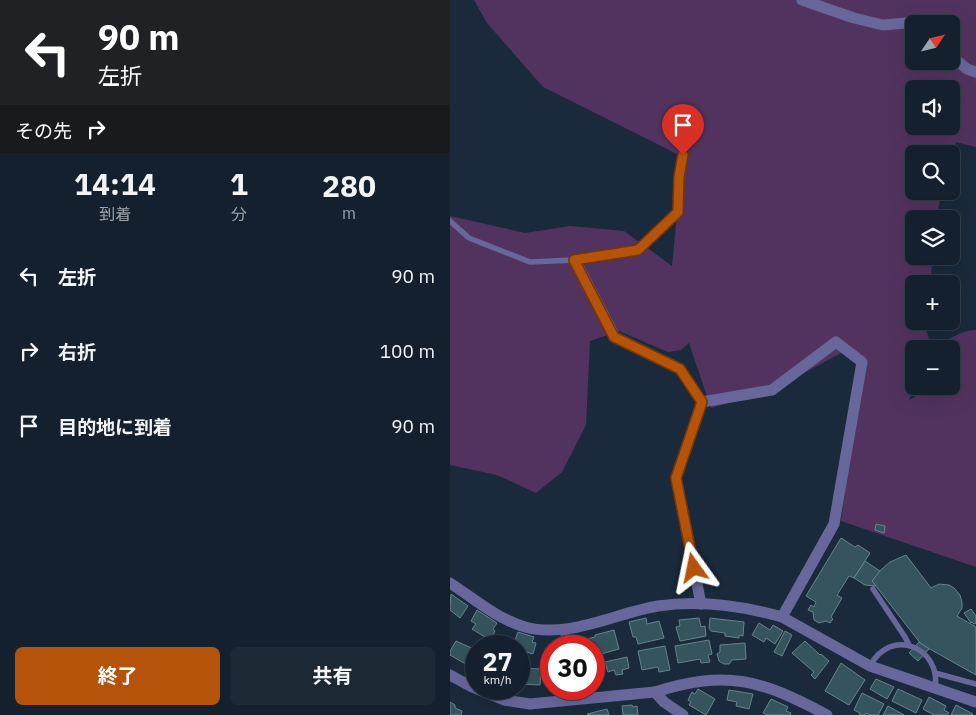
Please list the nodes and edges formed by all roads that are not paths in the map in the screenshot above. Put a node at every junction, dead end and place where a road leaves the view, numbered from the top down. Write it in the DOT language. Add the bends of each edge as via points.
graph roads {
  1 [pos="802,0"];
  2 [pos="905,23"];
  3 [pos="960,63"];
  4 [pos="976,72"];
  5 [pos="683,155"];
  6 [pos="450,221"];
  7 [pos="574,260"];
  8 [pos="702,402"];
  9 [pos="450,582"];
  10 [pos="873,589"];
  11 [pos="701,604"];
  12 [pos="782,617"];
  13 [pos="909,645"];
  14 [pos="870,666"];
  15 [pos="935,674"];
  16 [pos="450,675"];
  17 [pos="976,684"];
  18 [pos="935,688"];
  19 [pos="655,692"];
  20 [pos="976,702"];
  21 [pos="809,711"];
  22 [pos="684,715"];
  23 [pos="827,715"];
  1 -- 2 [label="street" via="883,25"];
  3 -- 4 [label="street"];
  5 -- 7 [label="lane" via="678,212 638,250"];
  6 -- 7 [label="lane" via="469,238 530,262"];
  7 -- 8 [label="street" via="614,337 680,369"];
  8 -- 11 [label="street" via="676,478"];
  8 -- 12 [label="street" via="772,390 836,342 862,362 834,524"];
  9 -- 11 [label="street" via="498,615 525,627 543,629 576,628 656,606"];
  10 -- 13 [label="lane"];
  11 -- 12 [label="street"];
  12 -- 14 [label="street"];
  13 -- 14 [label="lane" via="887,647"];
  13 -- 15 [label="lane" via="926,656"];
  14 -- 18 [label="street"];
  15 -- 17 [label="lane"];
  15 -- 18 [label="lane"];
  16 -- 19 [label="street" via="504,700 530,704"];
  18 -- 20 [label="street"];
  19 -- 21 [label="street" via="710,679 728,680 770,688 792,697"];
  19 -- 22 [label="street"];
  21 -- 23 [label="street"];
}
